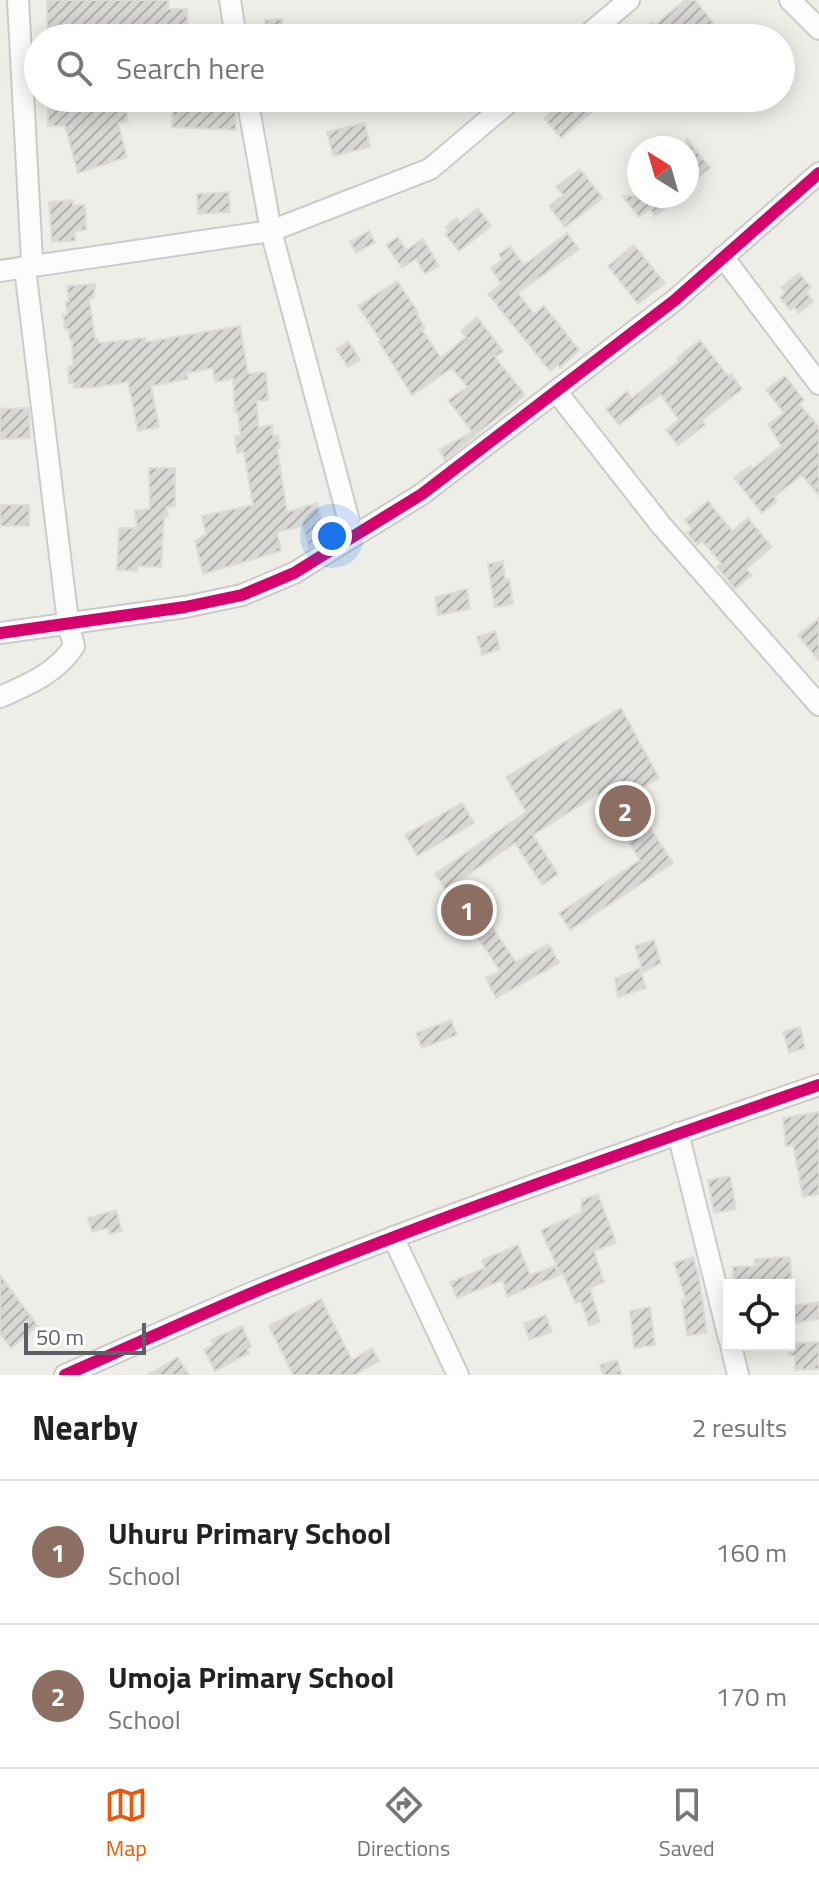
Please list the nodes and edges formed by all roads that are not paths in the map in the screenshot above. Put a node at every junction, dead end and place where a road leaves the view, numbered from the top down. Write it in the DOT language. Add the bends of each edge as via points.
graph roads {
  1 [pos="18,0"];
  2 [pos="230,0"];
  3 [pos="629,0"];
  4 [pos="790,0"];
  5 [pos="234,24"];
  6 [pos="601,24"];
  7 [pos="819,29"];
  8 [pos="24,112"];
  9 [pos="24,112"];
  10 [pos="250,112"];
  11 [pos="497,112"];
  12 [pos="819,173"];
  13 [pos="271,231"];
  14 [pos="723,257"];
  15 [pos="25,268"];
  16 [pos="0,271"];
  17 [pos="819,384"];
  18 [pos="556,391"];
  19 [pos="353,536"];
  20 [pos="68,622"];
  21 [pos="0,633"];
  22 [pos="0,697"];
  23 [pos="819,705"];
  24 [pos="819,1085"];
  25 [pos="678,1133"];
  26 [pos="393,1237"];
  27 [pos="723,1314"];
  28 [pos="732,1351"];
  29 [pos="65,1375"];
  30 [pos="458,1375"];
  31 [pos="738,1375"];
  1 -- 8 [label="street"];
  2 -- 5 [label="street"];
  3 -- 6 [label="street"];
  4 -- 7 [label="street"];
  9 -- 15 [label="street" via="32,261"];
  10 -- 13 [label="street"];
  11 -- 13 [label="street" via="430,169"];
  12 -- 14 [label="street"];
  13 -- 15 [label="street"];
  13 -- 19 [label="street"];
  14 -- 17 [label="street"];
  14 -- 18 [label="street"];
  15 -- 16 [label="street"];
  15 -- 20 [label="street"];
  18 -- 19 [label="street" via="422,494"];
  18 -- 23 [label="street" via="661,525"];
  19 -- 20 [label="street" via="294,573 242,595"];
  20 -- 21 [label="street"];
  20 -- 22 [label="street" via="74,646 65,660"];
  24 -- 25 [label="street"];
  25 -- 26 [label="street"];
  25 -- 27 [label="street"];
  26 -- 29 [label="street"];
  26 -- 30 [label="street"];
  28 -- 31 [label="street"];
}
